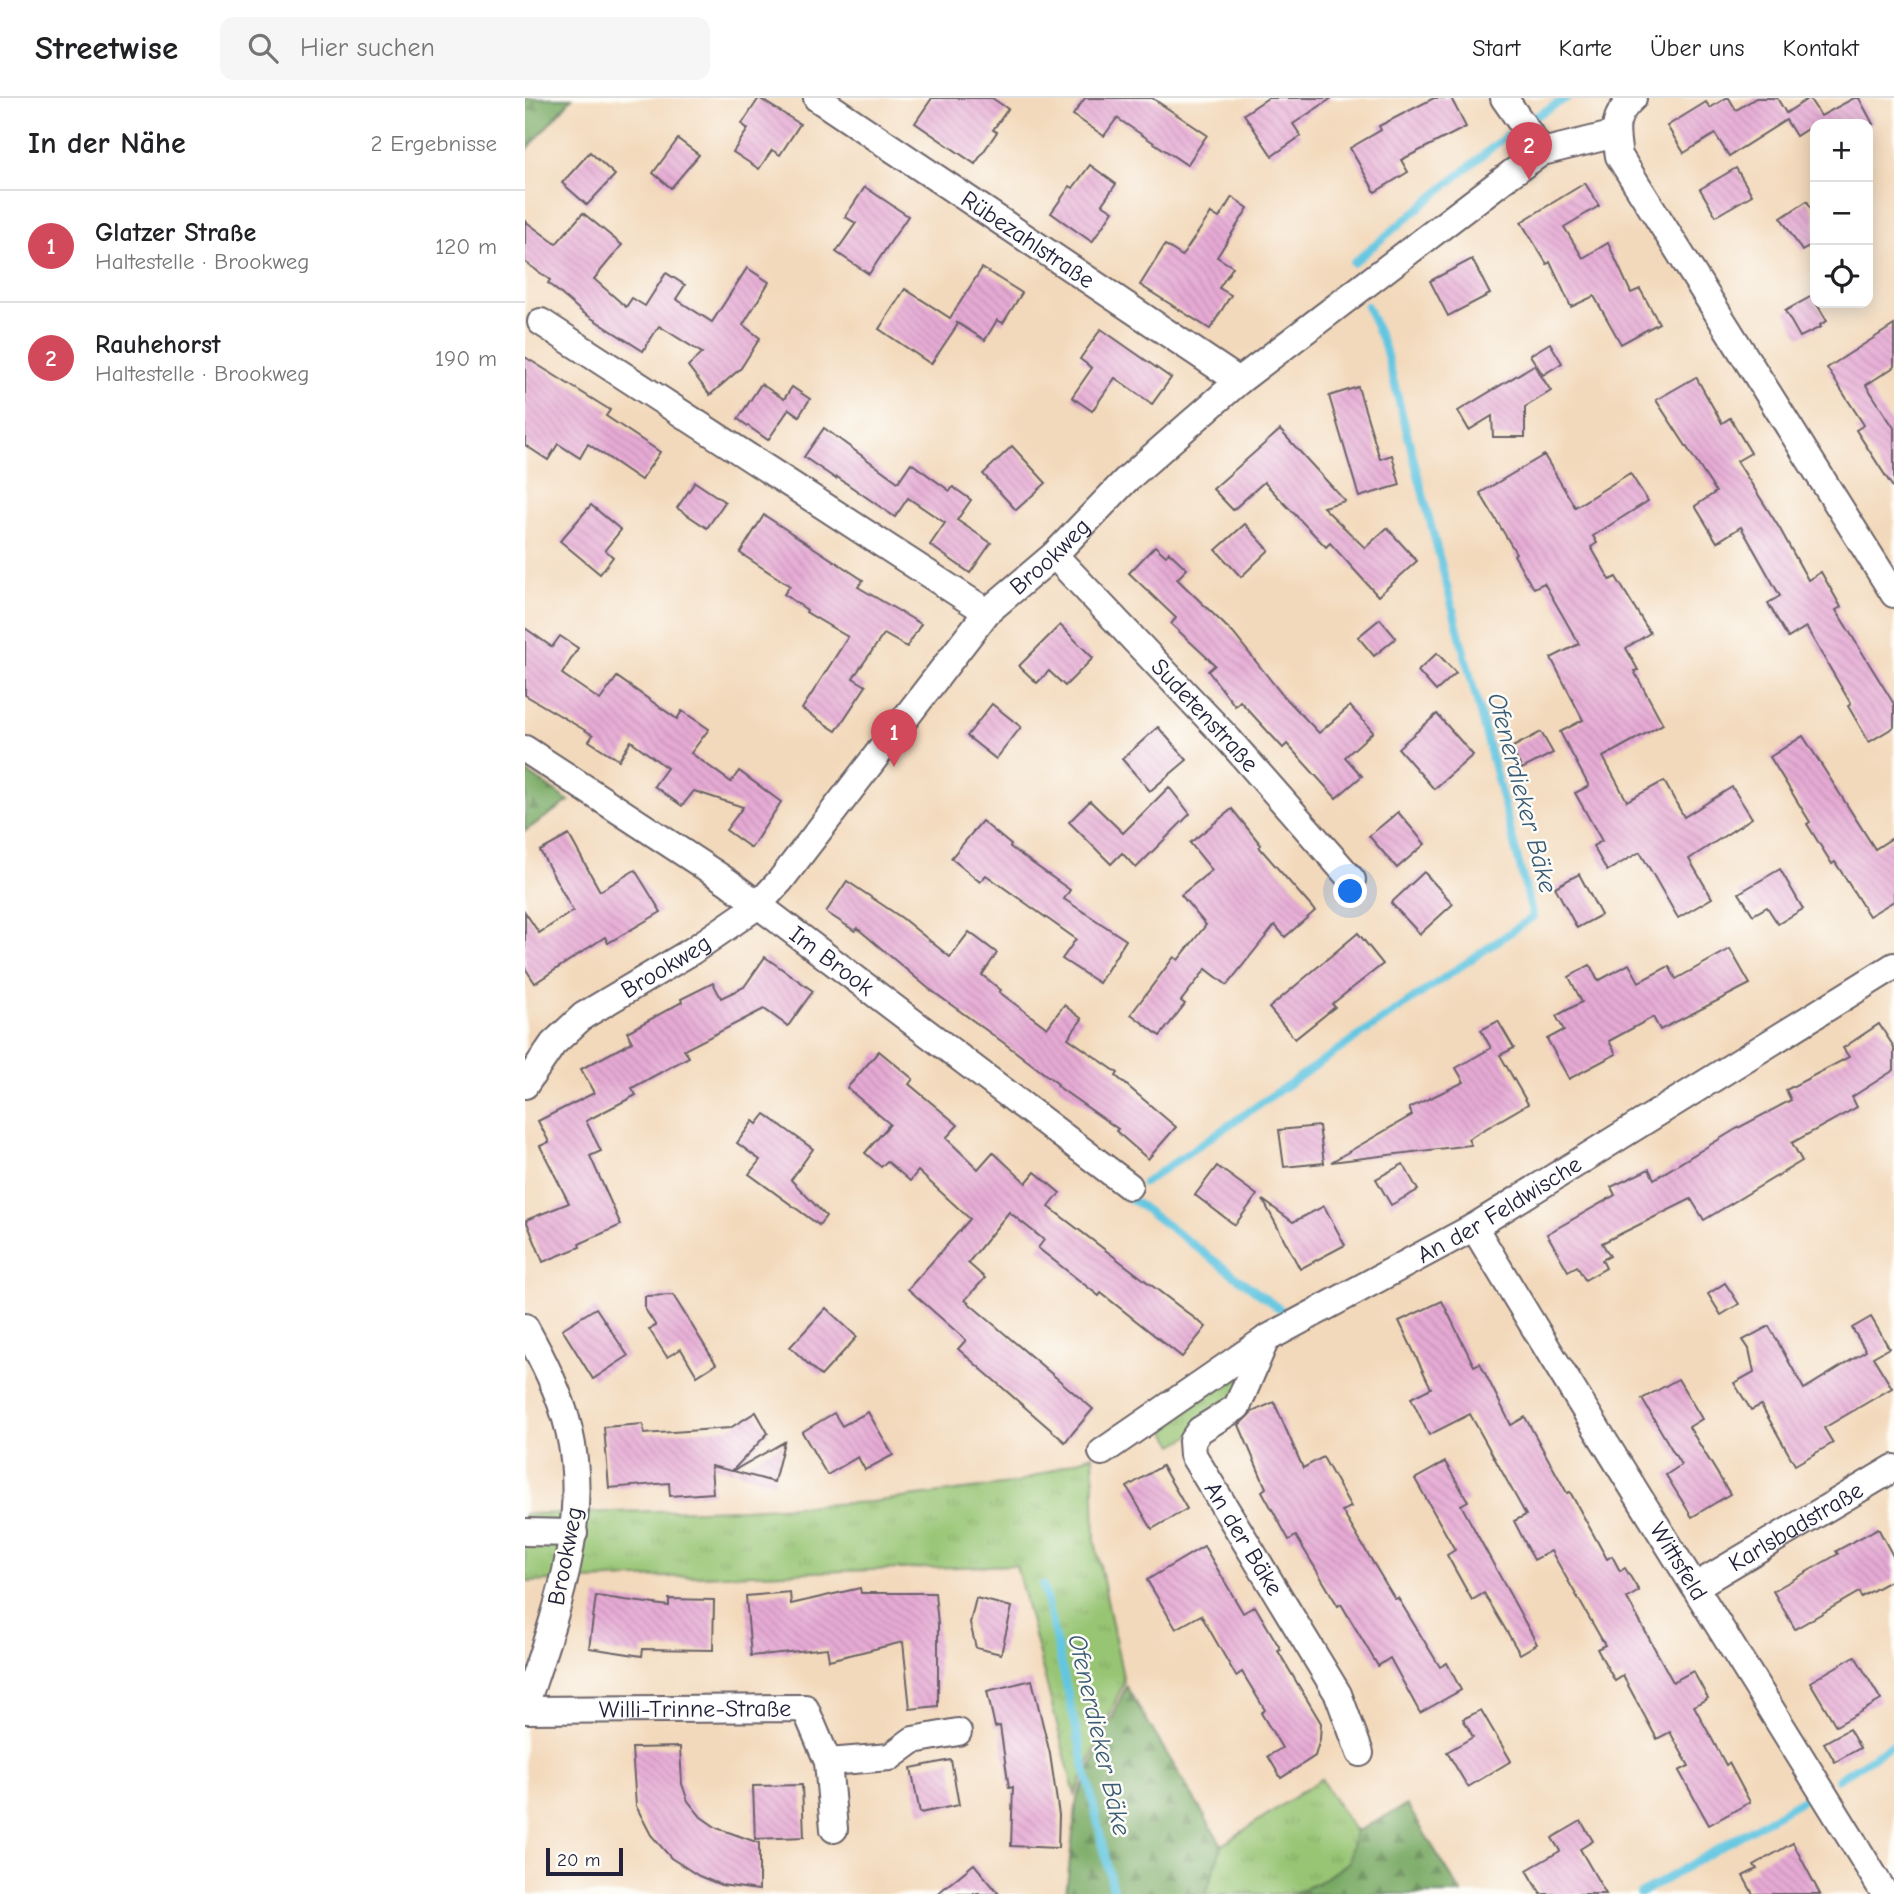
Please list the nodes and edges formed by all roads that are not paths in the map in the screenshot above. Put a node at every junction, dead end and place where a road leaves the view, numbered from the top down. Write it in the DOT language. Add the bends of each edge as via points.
graph roads {
  1 [pos="817,98"];
  2 [pos="1504,98"];
  3 [pos="1633,98"];
  4 [pos="1616,134"];
  5 [pos="1542,152"];
  6 [pos="541,322"];
  7 [pos="1239,381"];
  8 [pos="1054,555"];
  9 [pos="1894,594"];
  10 [pos="987,612"];
  11 [pos="525,749"];
  12 [pos="1352,880"];
  13 [pos="757,906"];
  14 [pos="1894,966"];
  15 [pos="525,1086"];
  16 [pos="1129,1186"];
  17 [pos="1474,1227"];
  18 [pos="525,1327"];
  19 [pos="1266,1339"];
  20 [pos="1102,1452"];
  21 [pos="1894,1468"];
  22 [pos="525,1532"];
  23 [pos="574,1533"];
  24 [pos="1696,1586"];
  25 [pos="525,1708"];
  26 [pos="958,1732"];
  27 [pos="1360,1754"];
  28 [pos="828,1762"];
  29 [pos="834,1829"];
  30 [pos="1885,1894"];
  1 -- 7 [label="street, Rübezahlstraße"];
  2 -- 5 [label="street"];
  3 -- 4 [label="street" via="1617,116"];
  4 -- 5 [label="street, Brookweg"];
  4 -- 9 [label="street" via="1619,156 1635,183"];
  5 -- 7 [label="street, Brookweg"];
  6 -- 10 [label="street"];
  7 -- 8 [label="street, Brookweg" via="1126,480"];
  8 -- 10 [label="street, Brookweg"];
  8 -- 12 [label="street, Sudetenstraße" via="1229,740"];
  10 -- 13 [label="street, Brookweg"];
  11 -- 13 [label="street, Im Brook" via="728,882"];
  13 -- 15 [label="street, Brookweg" via="583,1016 553,1044"];
  13 -- 16 [label="street, Im Brook"];
  14 -- 17 [label="street, An der Feldwische"];
  17 -- 19 [label="street, An der Feldwische"];
  17 -- 24 [label="street, Wittsfeld"];
  18 -- 23 [label="street, Brookweg" via="552,1380 569,1431 576,1474"];
  19 -- 20 [label="street, An der Feldwische"];
  19 -- 27 [label="street, An der Bäke" via="1237,1407 1200,1430 1192,1441 1193,1455 1338,1695"];
  21 -- 24 [label="street, Karlsbadstraße"];
  22 -- 23 [label="street"];
  23 -- 25 [label="street, Brookweg"];
  24 -- 30 [label="street, Wittsfeld"];
  25 -- 28 [label="street, Willi-Trinne-Straße" via="805,1708"];
  26 -- 28 [label="street" via="913,1740 890,1757"];
  28 -- 29 [label="street, Willi-Trinne-Straße"];
}
